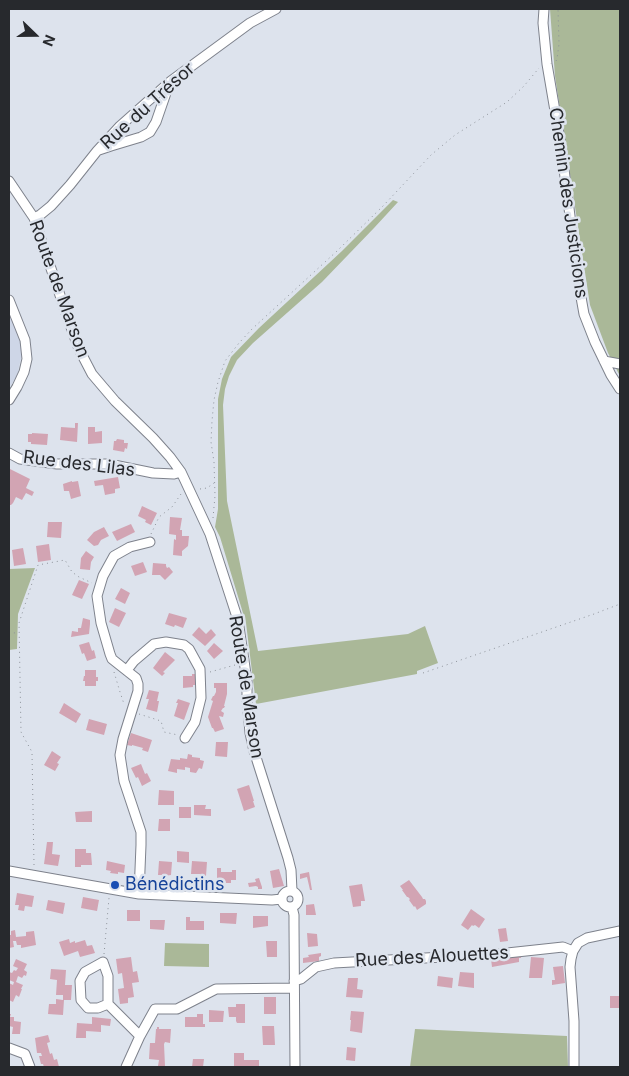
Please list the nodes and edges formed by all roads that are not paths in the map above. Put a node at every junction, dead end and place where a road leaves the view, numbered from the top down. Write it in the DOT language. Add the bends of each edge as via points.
graph roads {
  1 [pos="276,9"];
  2 [pos="544,9"];
  3 [pos="172,82"];
  4 [pos="97,152"];
  5 [pos="9,181"];
  6 [pos="12,191"];
  7 [pos="34,218"];
  8 [pos="9,300"];
  9 [pos="604,361"];
  10 [pos="620,364"];
  11 [pos="620,389"];
  12 [pos="9,400"];
  13 [pos="9,453"];
  14 [pos="181,472"];
  15 [pos="150,542"];
  16 [pos="127,670"];
  17 [pos="185,738"];
  18 [pos="9,872"];
  19 [pos="292,891"];
  20 [pos="139,894"];
  21 [pos="282,899"];
  22 [pos="292,907"];
  23 [pos="620,931"];
  24 [pos="573,951"];
  25 [pos="294,985"];
  26 [pos="108,1004"];
  27 [pos="140,1036"];
  28 [pos="9,1048"];
  29 [pos="30,1067"];
  30 [pos="126,1067"];
  31 [pos="295,1067"];
  32 [pos="574,1067"];
  1 -- 3 [label="street, Rue du Trésor" via="250,23"];
  2 -- 9 [label="street, Chemin des Justicions" via="547,64 579,286 584,314"];
  3 -- 4 [label="street, Rue du Trésor" via="120,126"];
  3 -- 4 [label="street" via="150,132"];
  4 -- 7 [label="street, Rue du Trésor" via="51,206"];
  5 -- 6 [label="street, Route de Marson"];
  6 -- 7 [label="street, Route de Marson"];
  7 -- 14 [label="street, Route de Marson" via="66,316 92,374"];
  8 -- 12 [label="street" via="25,340 28,359 18,387"];
  9 -- 10 [label="street"];
  9 -- 11 [label="street, Chemin des Justicions"];
  13 -- 14 [label="street, Rue des Lilas" via="20,459 56,464 109,464 153,473"];
  14 -- 19 [label="street, Route de Marson" via="210,534 238,620 245,661 250,733 288,858"];
  15 -- 16 [label="street" via="130,547 114,556 97,596 112,659"];
  16 -- 17 [label="street" via="154,644 166,642 189,648 200,669 202,698 195,722"];
  16 -- 20 [label="street" via="136,678 138,691 123,740 120,763 140,832"];
  18 -- 20 [label="street"];
  19 -- 21 [label="street" via="286,892"];
  19 -- 22 [label="street" via="298,898"];
  20 -- 21 [label="street"];
  21 -- 22 [label="street" via="285,905"];
  22 -- 25 [label="street"];
  23 -- 24 [label="street" via="587,938"];
  24 -- 25 [label="street, Rue des Alouettes" via="563,947 334,963 316,967"];
  24 -- 32 [label="street" via="570,968"];
  25 -- 27 [label="street" via="216,990 177,1009 155,1009"];
  25 -- 31 [label="street"];
  26 -- 26 [label="street" via="108,976 103,962 85,972 80,982 81,1000 88,1008"];
  26 -- 27 [label="street"];
  27 -- 30 [label="street"];
  28 -- 29 [label="street" via="25,1054"];
}
